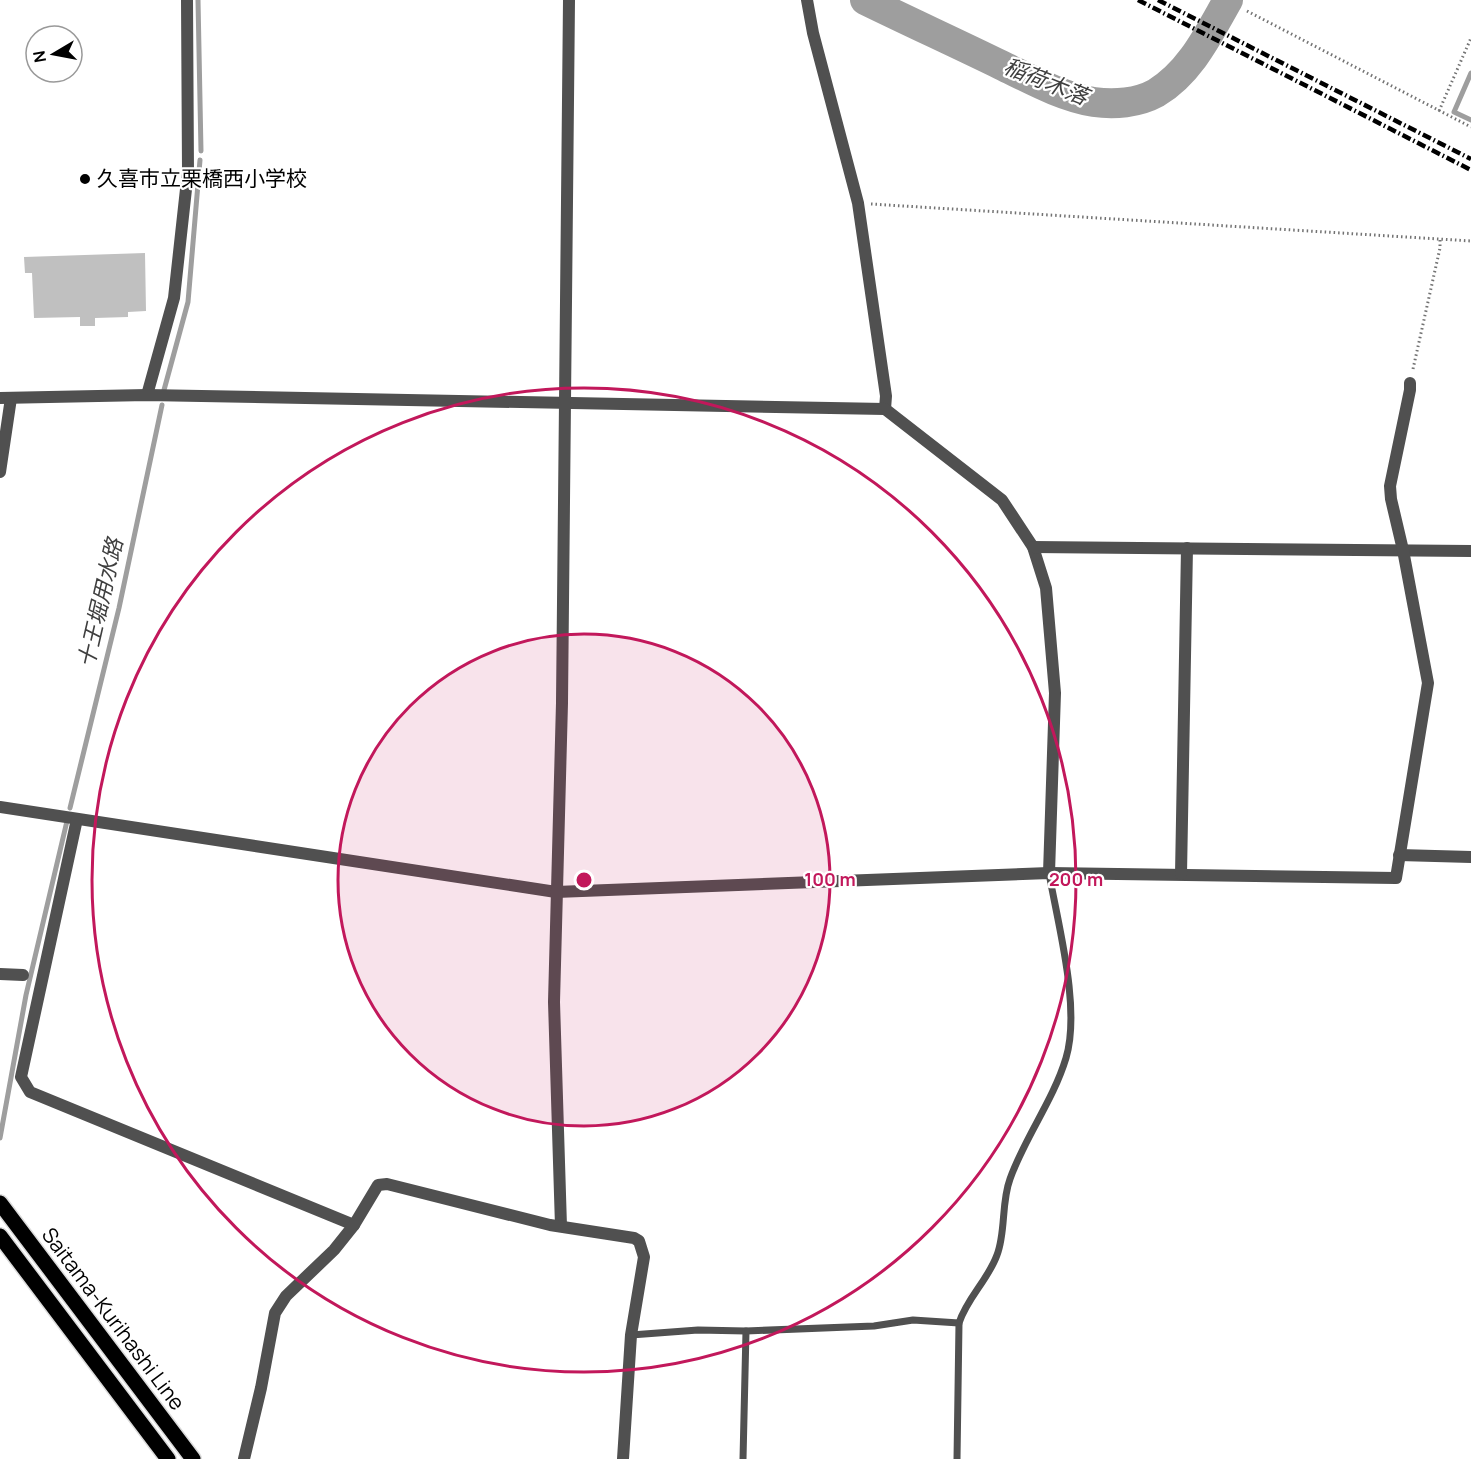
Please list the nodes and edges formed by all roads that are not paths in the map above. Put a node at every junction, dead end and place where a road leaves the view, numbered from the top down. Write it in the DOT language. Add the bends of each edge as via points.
graph roads {
  1 [pos="187,0"];
  2 [pos="569,0"];
  3 [pos="807,0"];
  4 [pos="1410,383"];
  5 [pos="147,396"];
  6 [pos="6,398"];
  7 [pos="564,404"];
  8 [pos="885,409"];
  9 [pos="0,472"];
  10 [pos="1033,547"];
  11 [pos="1187,548"];
  12 [pos="1403,550"];
  13 [pos="1471,551"];
  14 [pos="0,807"];
  15 [pos="77,819"];
  16 [pos="1399,855"];
  17 [pos="1471,857"];
  18 [pos="1049,873"];
  19 [pos="1181,874"];
  20 [pos="556,892"];
  21 [pos="0,975"];
  22 [pos="23,975"];
  23 [pos="0,1203"];
  24 [pos="354,1225"];
  25 [pos="561,1226"];
  26 [pos="0,1236"];
  27 [pos="959,1323"];
  28 [pos="746,1331"];
  29 [pos="631,1335"];
  30 [pos="168,1459"];
  31 [pos="193,1459"];
  32 [pos="244,1459"];
  33 [pos="623,1459"];
  34 [pos="743,1459"];
  35 [pos="957,1459"];
  1 -- 5 [label="street" via="188,171 174,298"];
  2 -- 7 [label="street"];
  3 -- 8 [label="street" via="858,203"];
  4 -- 12 [label="street" via="1390,486"];
  5 -- 6 [label="street"];
  5 -- 7 [label="street"];
  6 -- 9 [label="street"];
  7 -- 8 [label="street"];
  7 -- 20 [label="street"];
  8 -- 10 [label="street" via="1002,500"];
  10 -- 11 [label="street"];
  10 -- 18 [label="street" via="1046,588 1054,693"];
  11 -- 12 [label="street"];
  11 -- 19 [label="street"];
  12 -- 13 [label="street"];
  12 -- 16 [label="street" via="1428,683"];
  14 -- 15 [label="street"];
  15 -- 20 [label="street"];
  15 -- 24 [label="street" via="21,1077 30,1092"];
  16 -- 17 [label="street"];
  16 -- 19 [label="street" via="1396,878"];
  18 -- 19 [label="street"];
  18 -- 20 [label="street"];
  18 -- 27 [label="lane" via="1069,1001 1066,1057 1009,1181 998,1254"];
  20 -- 25 [label="street" via="554,1014"];
  21 -- 22 [label="street"];
  23 -- 31 [label="main road, Saitama-Kurihashi Line"];
  24 -- 25 [label="street" via="378,1185 387,1184"];
  24 -- 32 [label="street" via="286,1296 275,1313"];
  25 -- 29 [label="street" via="639,1241 644,1257"];
  26 -- 30 [label="main road, Saitama-Kurihashi Line"];
  27 -- 28 [label="lane" via="913,1320 874,1326"];
  27 -- 35 [label="lane"];
  28 -- 29 [label="lane"];
  28 -- 34 [label="lane"];
  29 -- 33 [label="street"];
}
